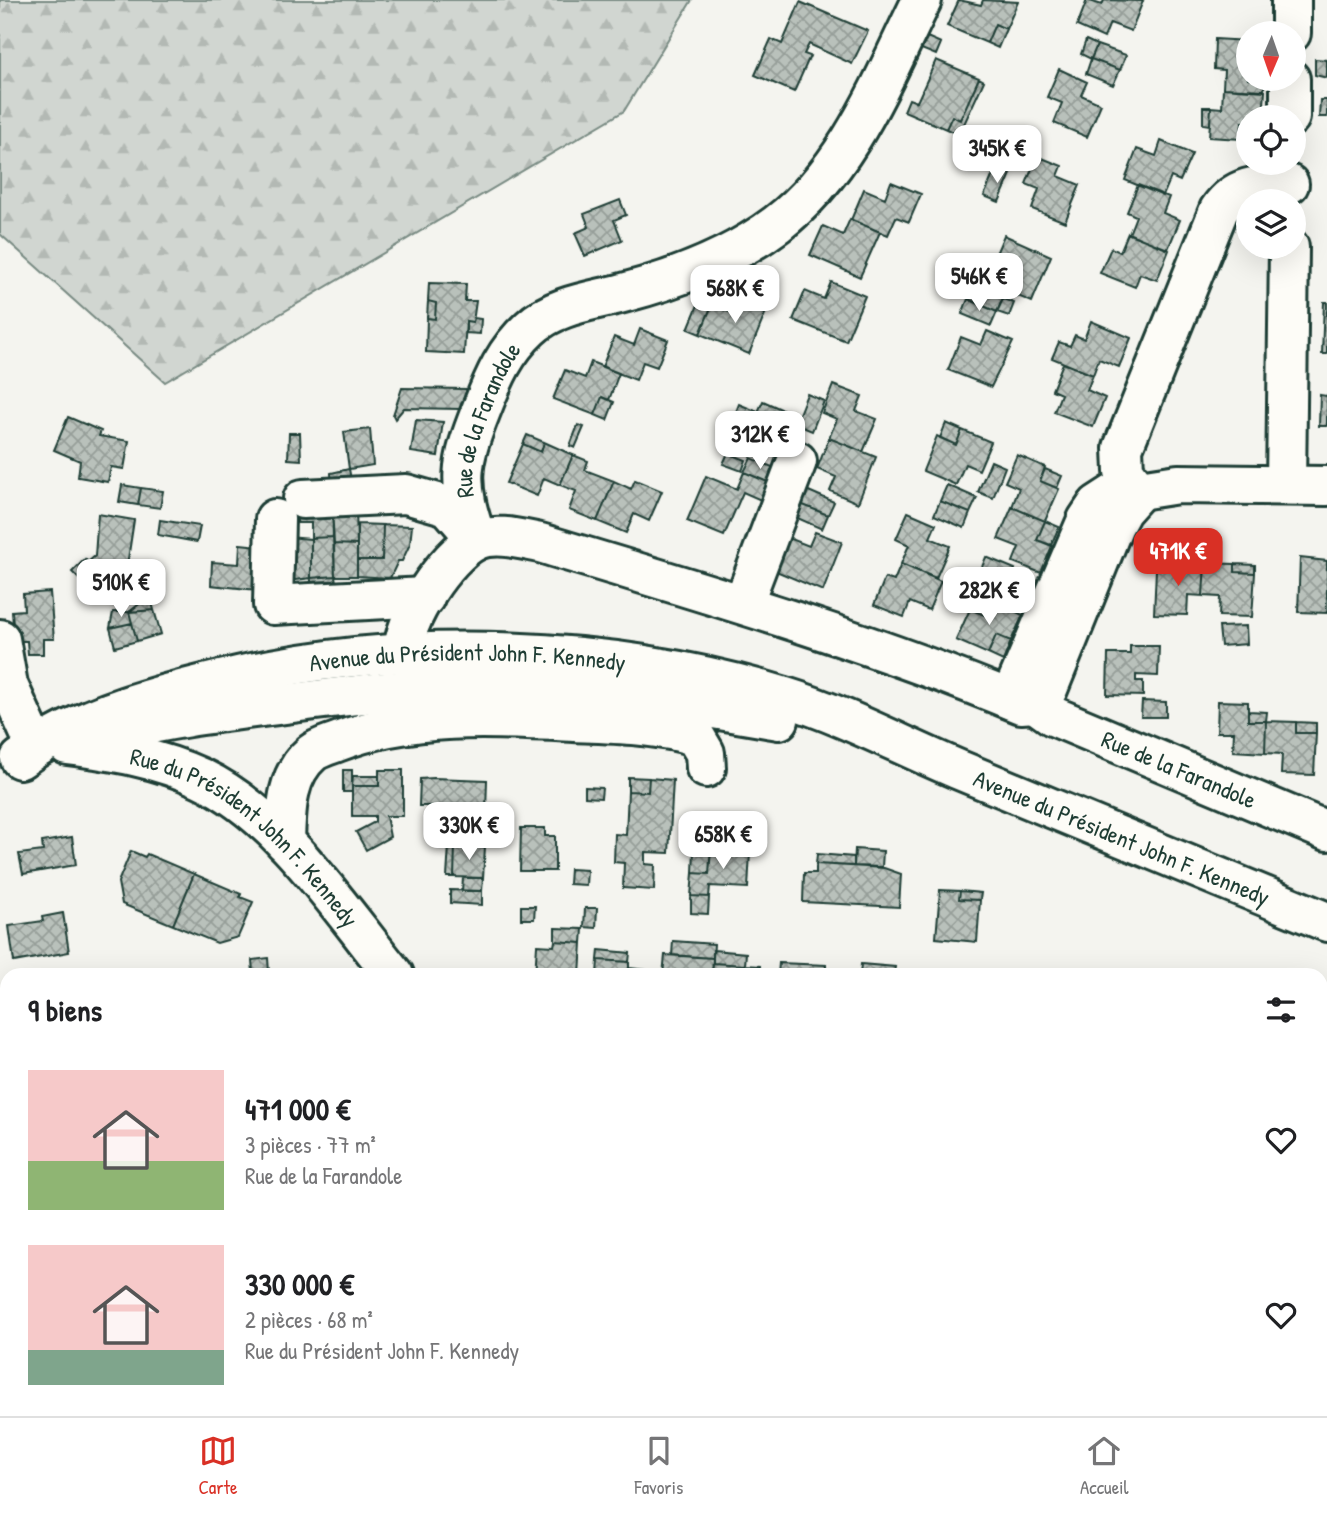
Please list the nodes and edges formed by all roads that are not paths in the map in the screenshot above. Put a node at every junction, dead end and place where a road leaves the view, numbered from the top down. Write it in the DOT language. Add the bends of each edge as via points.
graph roads {
  1 [pos="922,0"];
  2 [pos="1291,0"];
  3 [pos="1291,21"];
  4 [pos="1289,183"];
  5 [pos="1289,259"];
  6 [pos="797,461"];
  7 [pos="1286,485"];
  8 [pos="1327,486"];
  9 [pos="1139,491"];
  10 [pos="477,540"];
  11 [pos="425,597"];
  12 [pos="743,604"];
  13 [pos="0,639"];
  14 [pos="404,653"];
  15 [pos="1022,701"];
  16 [pos="917,752"];
  17 [pos="31,755"];
  18 [pos="706,768"];
  19 [pos="1327,831"];
  20 [pos="285,842"];
  21 [pos="1327,922"];
  22 [pos="388,968"];
  1 -- 10 [label="street, Rue de la Farandole" via="850,142 817,187 777,224 727,255 681,274 570,306 532,326 503,358 463,456 462,493"];
  2 -- 3 [label="street"];
  4 -- 9 [label="street" via="1260,185 1230,195 1219,210 1122,447 1124,471"];
  5 -- 7 [label="street"];
  6 -- 12 [label="street"];
  7 -- 8 [label="street"];
  7 -- 9 [label="street" via="1178,484"];
  9 -- 15 [label="street" via="1114,495 1097,505 1087,520"];
  10 -- 11 [label="street" via="456,555"];
  10 -- 11 [label="street" via="448,506 406,494 289,509 272,605"];
  10 -- 12 [label="street, Rue de la Farandole" via="508,537 540,543"];
  11 -- 14 [label="street" via="403,643"];
  12 -- 15 [label="street, Rue de la Farandole"];
  13 -- 17 [label="street" via="8,685"];
  14 -- 16 [label="street, Avenue du Président John F. Kennedy" via="598,659 658,668 785,697"];
  14 -- 17 [label="street, Avenue du Président John F. Kennedy" via="312,662 173,691 111,712"];
  15 -- 19 [label="street, Rue de la Farandole"];
  16 -- 17 [label="street, Avenue du Président John F. Kennedy" via="696,705 496,687 410,690 214,713 135,727"];
  16 -- 21 [label="street, Avenue du Président John F. Kennedy"];
  17 -- 20 [label="street, Rue du Président John F. Kennedy" via="130,754 203,779 239,800"];
  18 -- 20 [label="street" via="705,754 695,736 663,726 451,721 367,730 313,752 293,778 286,804"];
  20 -- 22 [label="street, Rue du Président John F. Kennedy"];
}
